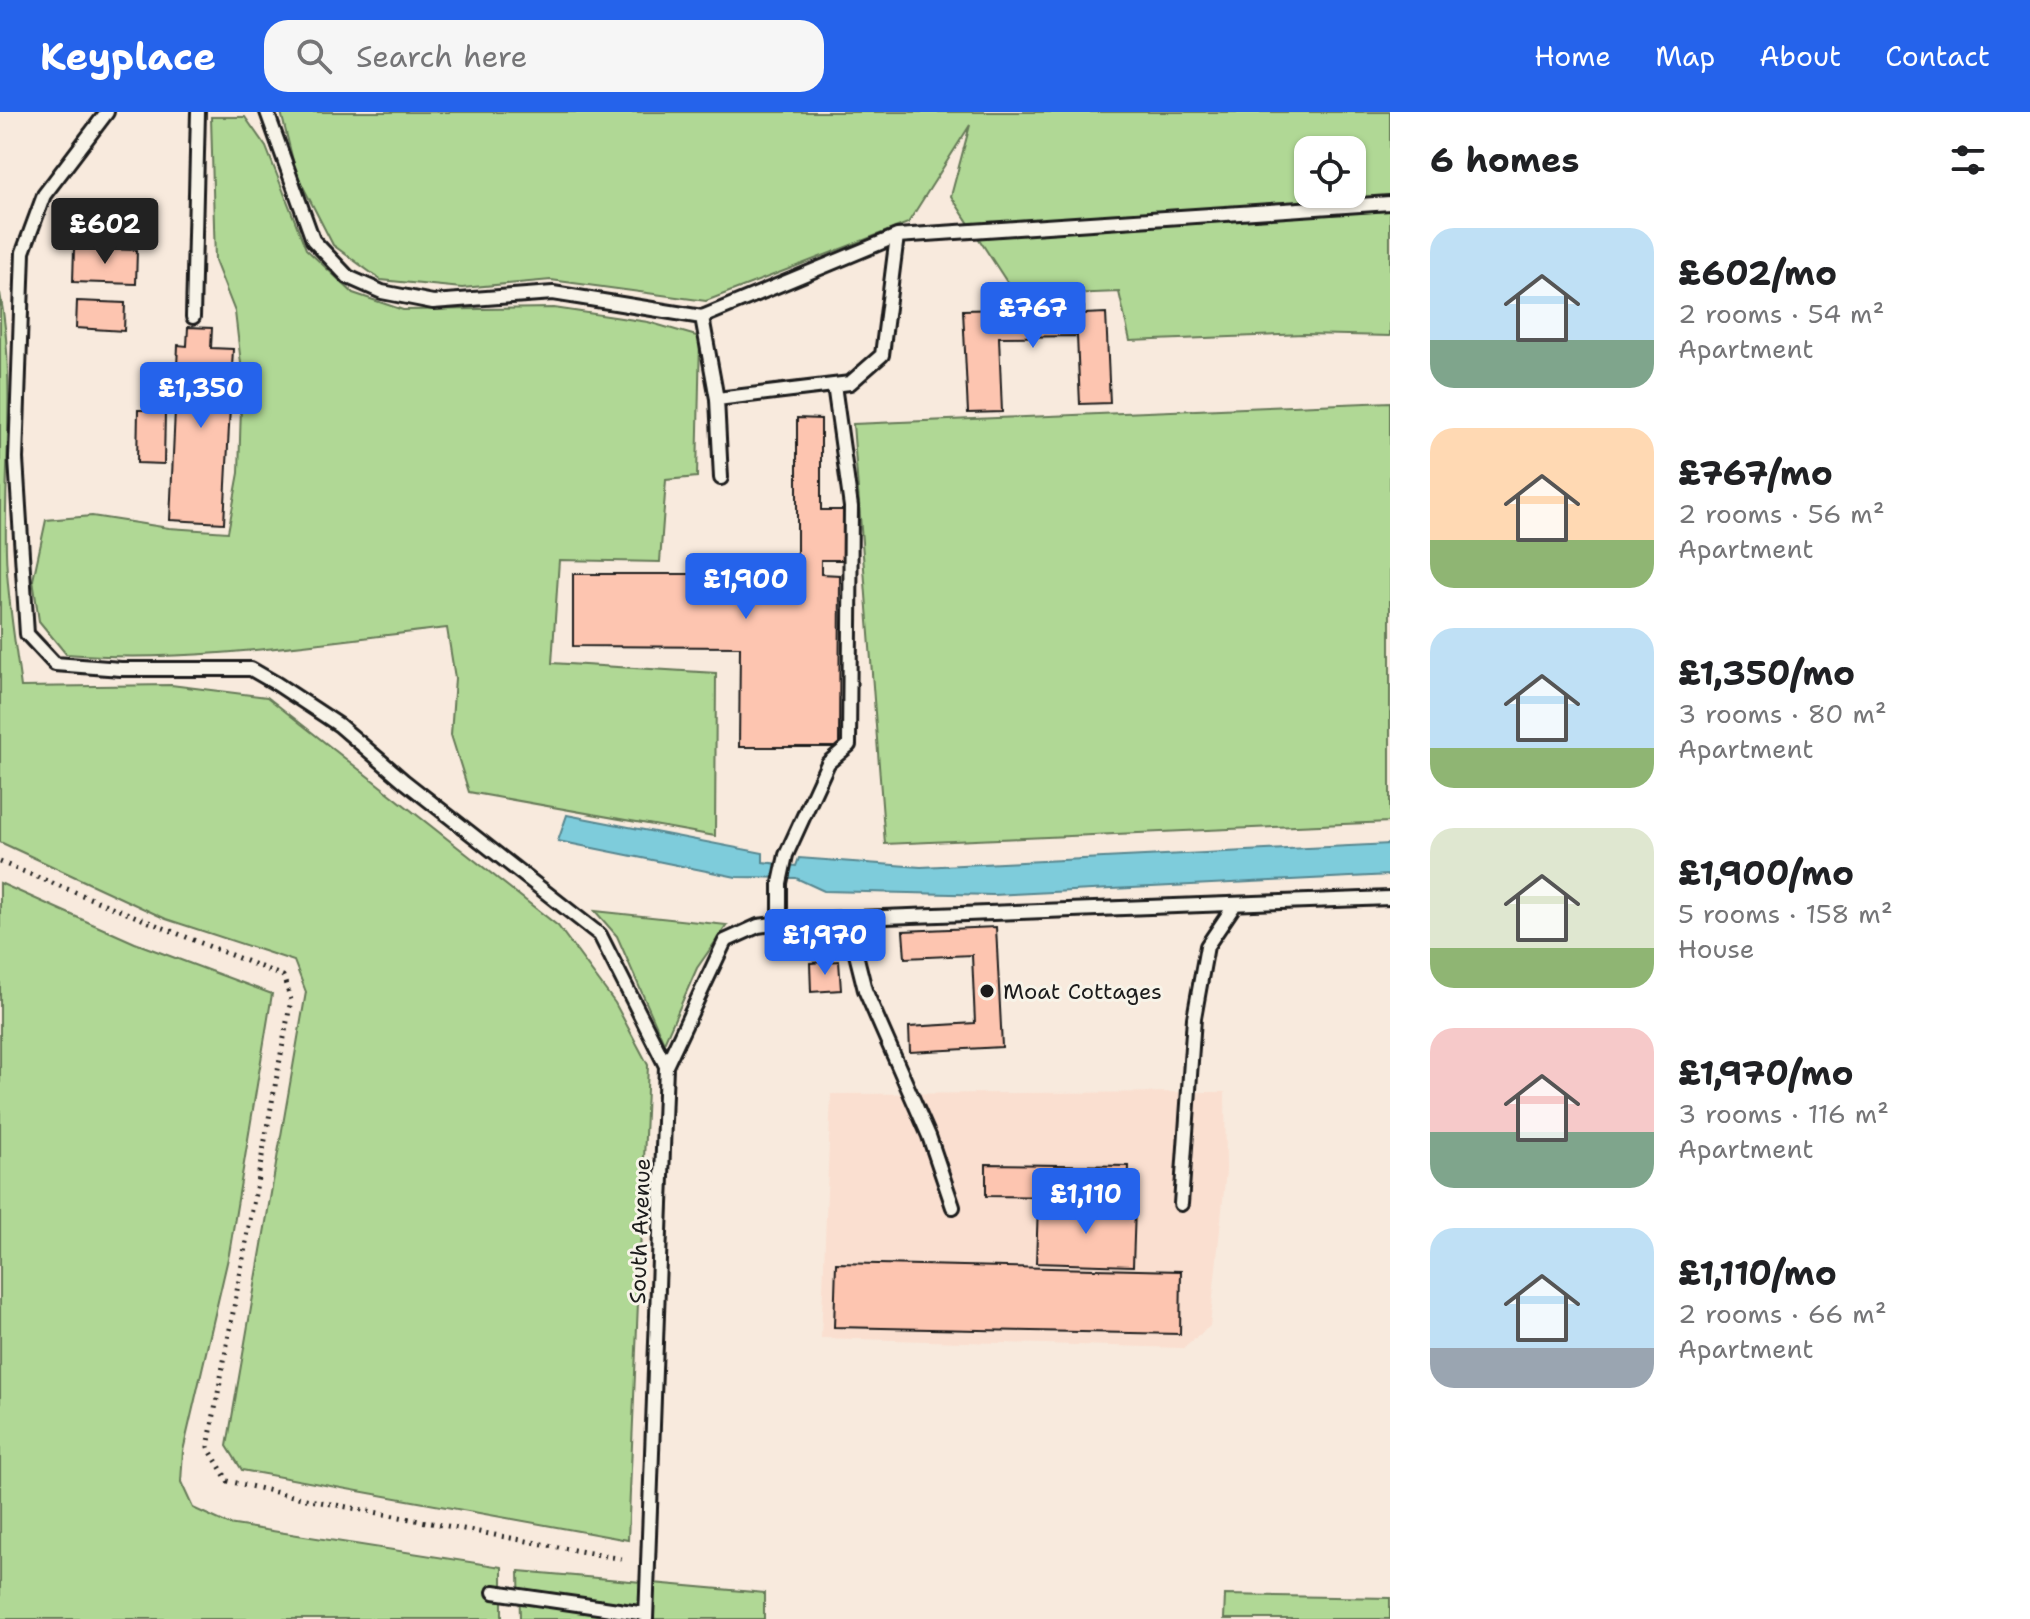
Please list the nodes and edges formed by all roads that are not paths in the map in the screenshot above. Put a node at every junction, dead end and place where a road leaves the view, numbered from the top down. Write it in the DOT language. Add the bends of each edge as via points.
graph roads {
  1 [pos="107,112"];
  2 [pos="198,112"];
  3 [pos="267,112"];
  4 [pos="1390,203"];
  5 [pos="897,236"];
  6 [pos="193,317"];
  7 [pos="702,317"];
  8 [pos="834,385"];
  9 [pos="717,399"];
  10 [pos="721,478"];
  11 [pos="1390,898"];
  12 [pos="1234,906"];
  13 [pos="847,918"];
  14 [pos="780,923"];
  15 [pos="666,1066"];
  16 [pos="1181,1204"];
  17 [pos="953,1207"];
  18 [pos="494,1592"];
  19 [pos="646,1616"];
  1 -- 15 [label="lane" via="44,195 23,252 16,459 27,634 55,664 251,669 339,725 600,935"];
  2 -- 6 [label="lane"];
  3 -- 7 [label="lane" via="313,240 348,277 382,292 433,302 553,293"];
  4 -- 5 [label="lane"];
  5 -- 7 [label="lane"];
  5 -- 8 [label="lane" via="882,355 850,383"];
  7 -- 9 [label="lane"];
  8 -- 9 [label="lane"];
  8 -- 14 [label="lane" via="851,507 849,745 828,763 786,855"];
  9 -- 10 [label="lane"];
  11 -- 12 [label="lane, South Avenue"];
  12 -- 13 [label="lane, South Avenue"];
  12 -- 16 [label="lane" via="1207,946 1194,1018"];
  13 -- 14 [label="lane, South Avenue"];
  13 -- 17 [label="lane" via="865,990 929,1136"];
  14 -- 15 [label="lane, South Avenue" via="725,941"];
  15 -- 19 [label="lane, South Avenue"];
  18 -- 19 [label="lane"];
}
